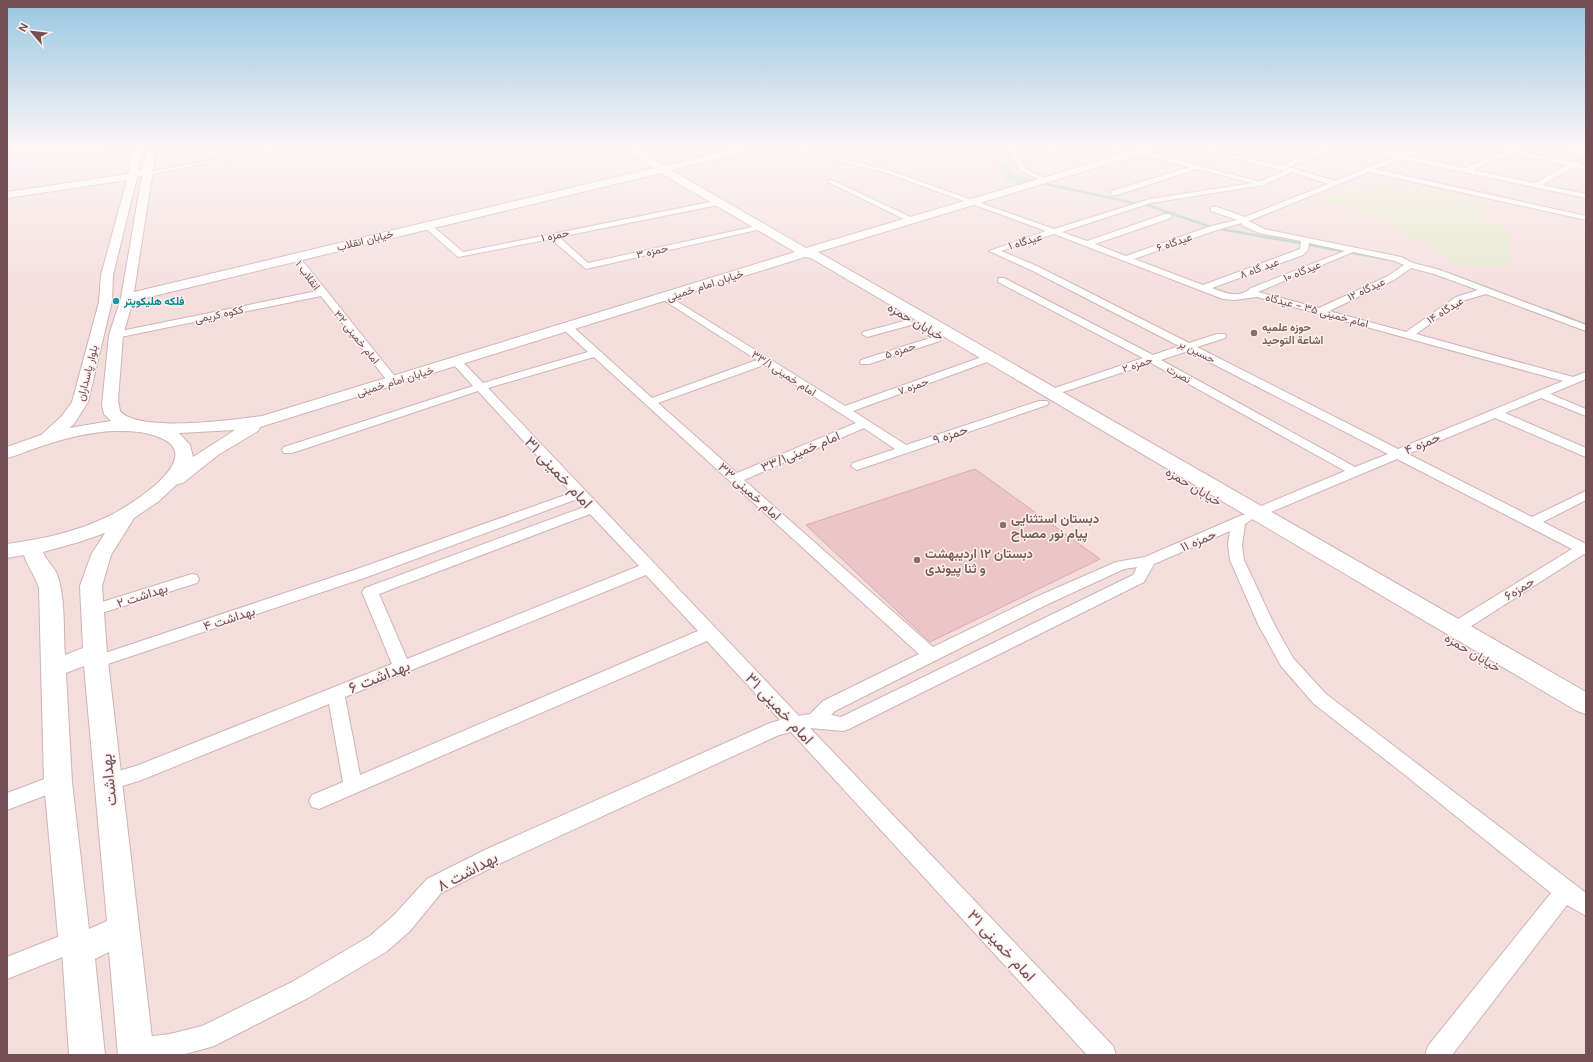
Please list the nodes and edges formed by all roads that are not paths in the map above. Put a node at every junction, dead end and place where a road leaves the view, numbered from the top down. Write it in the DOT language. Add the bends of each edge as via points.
graph roads {
  1 [pos="127,200"];
  2 [pos="143,200"];
  3 [pos="533,200"];
  4 [pos="716,200"];
  5 [pos="870,200"];
  6 [pos="968,200"];
  7 [pos="983,200"];
  8 [pos="1160,200"];
  9 [pos="1296,200"];
  10 [pos="1504,200"];
  11 [pos="1577,200"];
  12 [pos="720,202"];
  13 [pos="975,202"];
  14 [pos="1214,209"];
  15 [pos="1556,211"];
  16 [pos="1168,216"];
  17 [pos="1586,218"];
  18 [pos="915,220"];
  19 [pos="1245,220"];
  20 [pos="426,225"];
  21 [pos="761,227"];
  22 [pos="1056,231"];
  23 [pos="552,236"];
  24 [pos="1305,239"];
  25 [pos="1088,244"];
  26 [pos="1353,249"];
  27 [pos="993,251"];
  28 [pos="805,253"];
  29 [pos="295,257"];
  30 [pos="1126,259"];
  31 [pos="1410,265"];
  32 [pos="1001,280"];
  33 [pos="1204,288"];
  34 [pos="1486,291"];
  35 [pos="322,293"];
  36 [pos="1251,293"];
  37 [pos="665,297"];
  38 [pos="127,298"];
  39 [pos="104,302"];
  40 [pos="1320,311"];
  41 [pos="908,322"];
  42 [pos="567,327"];
  43 [pos="1586,328"];
  44 [pos="867,334"];
  45 [pos="116,335"];
  46 [pos="1408,335"];
  47 [pos="1222,336"];
  48 [pos="936,339"];
  49 [pos="1188,346"];
  50 [pos="596,353"];
  51 [pos="1152,359"];
  52 [pos="983,360"];
  53 [pos="765,361"];
  54 [pos="457,362"];
  55 [pos="865,362"];
  56 [pos="1586,375"];
  57 [pos="1573,380"];
  58 [pos="393,381"];
  59 [pos="480,387"];
  60 [pos="1541,394"];
  61 [pos="1047,397"];
  62 [pos="651,402"];
  63 [pos="844,411"];
  64 [pos="1494,413"];
  65 [pos="1586,413"];
  66 [pos="264,421"];
  67 [pos="864,424"];
  68 [pos="150,427"];
  69 [pos="32,443"];
  70 [pos="904,449"];
  71 [pos="288,450"];
  72 [pos="9,451"];
  73 [pos="1399,453"];
  74 [pos="1586,453"];
  75 [pos="857,466"];
  76 [pos="1355,472"];
  77 [pos="736,479"];
  78 [pos="160,491"];
  79 [pos="580,494"];
  80 [pos="1586,495"];
  81 [pos="593,508"];
  82 [pos="127,514"];
  83 [pos="1248,518"];
  84 [pos="1532,522"];
  85 [pos="1584,549"];
  86 [pos="19,550"];
  87 [pos="1148,561"];
  88 [pos="649,568"];
  89 [pos="192,579"];
  90 [pos="92,611"];
  91 [pos="1456,628"];
  92 [pos="710,633"];
  93 [pos="932,656"];
  94 [pos="95,658"];
  95 [pos="402,667"];
  96 [pos="52,669"];
  97 [pos="336,694"];
  98 [pos="1586,704"];
  99 [pos="1586,719"];
  100 [pos="815,720"];
  101 [pos="794,723"];
  102 [pos="58,782"];
  103 [pos="108,782"];
  104 [pos="353,786"];
  105 [pos="319,801"];
  106 [pos="7,802"];
  107 [pos="1565,891"];
  108 [pos="1586,906"];
  109 [pos="122,930"];
  110 [pos="76,945"];
  111 [pos="7,968"];
  112 [pos="136,1053"];
  113 [pos="87,1055"];
  114 [pos="1104,1055"];
  115 [pos="1437,1055"];
  1 -- 39 [label="main road, بلوار پاسداران" via="107,275"];
  2 -- 38 [label="main road, بلوار پاسداران"];
  3 -- 20 [label="main road, خیابان انقلاب"];
  4 -- 12 [label="main road, خیابان حمزه"];
  5 -- 18 [label="street"];
  6 -- 13 [label="street, امام خمینی ۳۵ - عیدگاه"];
  7 -- 13 [label="main road, خیابان امام خمینی"];
  8 -- 22 [label="street, عیدگاه ۱"];
  9 -- 19 [label="street, عیدگاه ۶"];
  10 -- 15 [label="street"];
  11 -- 15 [label="street"];
  12 -- 21 [label="main road, خیابان حمزه"];
  12 -- 23 [label="street, حمزه ۱"];
  13 -- 18 [label="main road, خیابان امام خمینی"];
  13 -- 22 [label="street, امام خمینی ۳۵ - عیدگاه"];
  14 -- 19 [label="street"];
  15 -- 17 [label="street"];
  16 -- 25 [label="street"];
  18 -- 28 [label="main road, خیابان امام خمینی"];
  19 -- 24 [label="street" via="1246,224 1262,231"];
  19 -- 30 [label="street, عیدگاه ۶" via="1214,228"];
  20 -- 23 [label="street, حمزه ۱" via="461,255"];
  20 -- 29 [label="main road, خیابان انقلاب"];
  21 -- 23 [label="street, حمزه ۳" via="586,266"];
  21 -- 28 [label="main road, خیابان حمزه"];
  22 -- 25 [label="street, امام خمینی ۳۵ - عیدگاه"];
  22 -- 27 [label="street, عیدگاه ۱"];
  24 -- 26 [label="street"];
  24 -- 33 [label="street, عید گاه ۸" via="1304,250 1300,253"];
  25 -- 30 [label="street, امام خمینی ۳۵ - عیدگاه"];
  26 -- 31 [label="street" via="1385,255"];
  26 -- 36 [label="street, عیدگاه ۱۰"];
  27 -- 49 [label="street, حسین بر" via="1034,268"];
  28 -- 37 [label="main road, خیابان امام خمینی"];
  28 -- 52 [label="main road, خیابان حمزه" via="806,258"];
  28 -- 61 [label="main road, خیابان حمزه" via="827,262"];
  29 -- 35 [label="street, انقلاب ۱"];
  29 -- 38 [label="main road, خیابان انقلاب"];
  30 -- 33 [label="street, امام خمینی ۳۵ - عیدگاه"];
  31 -- 34 [label="street"];
  31 -- 40 [label="street, عیدگاه ۱۲" via="1391,278"];
  32 -- 51 [label="street, نصرت"];
  33 -- 36 [label="street, امام خمینی ۳۵ - عیدگاه" via="1234,299"];
  34 -- 43 [label="street"];
  34 -- 46 [label="street, عیدگاه ۱۴" via="1459,299"];
  35 -- 45 [label="street, ککوه کریمی"];
  35 -- 58 [label="street, امام خمینی ۳۲"];
  36 -- 40 [label="street, امام خمینی ۳۵ - عیدگاه"];
  37 -- 42 [label="main road, خیابان امام خمینی"];
  37 -- 53 [label="street, امام خمینی ۳۳/۱"];
  38 -- 39 [label="main road" via="118,297"];
  38 -- 45 [label="main road, بلوار پاسداران"];
  39 -- 69 [label="main road, بلوار پاسداران" via="77,408 59,429"];
  40 -- 46 [label="street, امام خمینی ۳۵ - عیدگاه"];
  41 -- 44 [label="street"];
  42 -- 50 [label="street, امام خمینی ۳۳"];
  42 -- 54 [label="main road, خیابان امام خمینی"];
  45 -- 68 [label="main road, بلوار پاسداران" via="111,410 115,417"];
  46 -- 57 [label="street, امام خمینی ۳۵ - عیدگاه"];
  47 -- 49 [label="street, حمزه ۲"];
  48 -- 55 [label="street, حمزه ۵"];
  49 -- 51 [label="street, حمزه ۲"];
  49 -- 73 [label="street, حسین بر"];
  50 -- 59 [label="street"];
  50 -- 62 [label="street, امام خمینی ۳۳"];
  51 -- 61 [label="street, حمزه ۲"];
  51 -- 76 [label="street, نصرت"];
  52 -- 61 [label="main road, خیابان حمزه"];
  52 -- 63 [label="street, حمزه ۷"];
  53 -- 62 [label="street"];
  53 -- 63 [label="street, امام خمینی ۳۳/۱"];
  54 -- 58 [label="main road, خیابان امام خمینی"];
  54 -- 59 [label="street, امام خمینی ۳۱"];
  56 -- 57 [label="street, حمزه ۴"];
  57 -- 60 [label="street, حمزه ۴"];
  58 -- 66 [label="main road, خیابان امام خمینی"];
  59 -- 71 [label="street"];
  59 -- 79 [label="street, امام خمینی ۳۱"];
  60 -- 64 [label="street, حمزه ۴"];
  60 -- 65 [label="street"];
  61 -- 70 [label="street, حمزه ۹"];
  61 -- 83 [label="main road, خیابان حمزه"];
  62 -- 77 [label="street, امام خمینی ۳۳"];
  63 -- 67 [label="street, امام خمینی ۳۳/۱"];
  64 -- 73 [label="street, حمزه ۴"];
  64 -- 74 [label="street"];
  66 -- 68 [label="main road" via="206,428"];
  66 -- 78 [label="main road" via="212,451"];
  67 -- 70 [label="street, امام خمینی ۳۳/۱"];
  67 -- 77 [label="street, امام خمینی۳۳/۱"];
  68 -- 69 [label="main road" via="96,428"];
  68 -- 78 [label="main road" via="169,433 181,443 184,457 177,473"];
  69 -- 72 [label="main road"];
  70 -- 75 [label="street, حمزه ۹"];
  73 -- 76 [label="street, حمزه ۴"];
  73 -- 84 [label="street, حسین بر"];
  76 -- 83 [label="street, حمزه ۴"];
  77 -- 93 [label="street, امام خمینی ۳۳"];
  78 -- 82 [label="main road"];
  79 -- 81 [label="street, امام خمینی ۳۱"];
  79 -- 94 [label="street, بهداشت ۴" via="362,573"];
  80 -- 84 [label="street"];
  81 -- 88 [label="street, امام خمینی ۳۱"];
  81 -- 95 [label="street" via="370,592"];
  82 -- 86 [label="main road" via="78,535"];
  82 -- 90 [label="main road, بهداشت" via="94,571 91,586"];
  83 -- 87 [label="street, حمزه ۱۱"];
  83 -- 91 [label="main road, خیابان حمزه"];
  83 -- 99 [label="main road, خیابان حمزه"];
  83 -- 107 [label="street" via="1236,546 1237,560 1266,624 1288,662 1320,699"];
  84 -- 85 [label="street, حسین بر"];
  85 -- 91 [label="street, حمزه۶"];
  86 -- 96 [label="main road" via="45,572 50,588"];
  87 -- 93 [label="street, حمزه ۱۱" via="1121,565 1041,601"];
  87 -- 100 [label="street, بهداشت ۸" via="1139,578 857,718 843,724"];
  88 -- 92 [label="street, امام خمینی ۳۱"];
  88 -- 95 [label="street, بهداشت ۶"];
  89 -- 90 [label="street, بهداشت ۲"];
  90 -- 94 [label="main road, بهداشت"];
  91 -- 98 [label="main road, خیابان حمزه"];
  92 -- 101 [label="street, امام خمینی ۳۱"];
  92 -- 104 [label="street"];
  93 -- 100 [label="street, حمزه ۱۱" via="828,706"];
  94 -- 96 [label="main road"];
  94 -- 103 [label="main road, بهداشت"];
  95 -- 97 [label="street, بهداشت ۶"];
  96 -- 102 [label="main road"];
  97 -- 103 [label="street, بهداشت ۶" via="139,773"];
  97 -- 104 [label="street"];
  100 -- 101 [label="street, بهداشت ۸"];
  101 -- 112 [label="street, بهداشت ۸" via="776,728 496,855 434,886 402,923 378,944 294,993 205,1037"];
  101 -- 114 [label="street, امام خمینی ۳۱"];
  102 -- 106 [label="street"];
  102 -- 110 [label="main road"];
  103 -- 109 [label="main road, بهداشت"];
  104 -- 105 [label="street"];
  107 -- 108 [label="street"];
  107 -- 115 [label="street"];
  109 -- 110 [label="main road"];
  109 -- 112 [label="main road, بهداشت"];
  110 -- 111 [label="street"];
  110 -- 113 [label="main road"];
}
